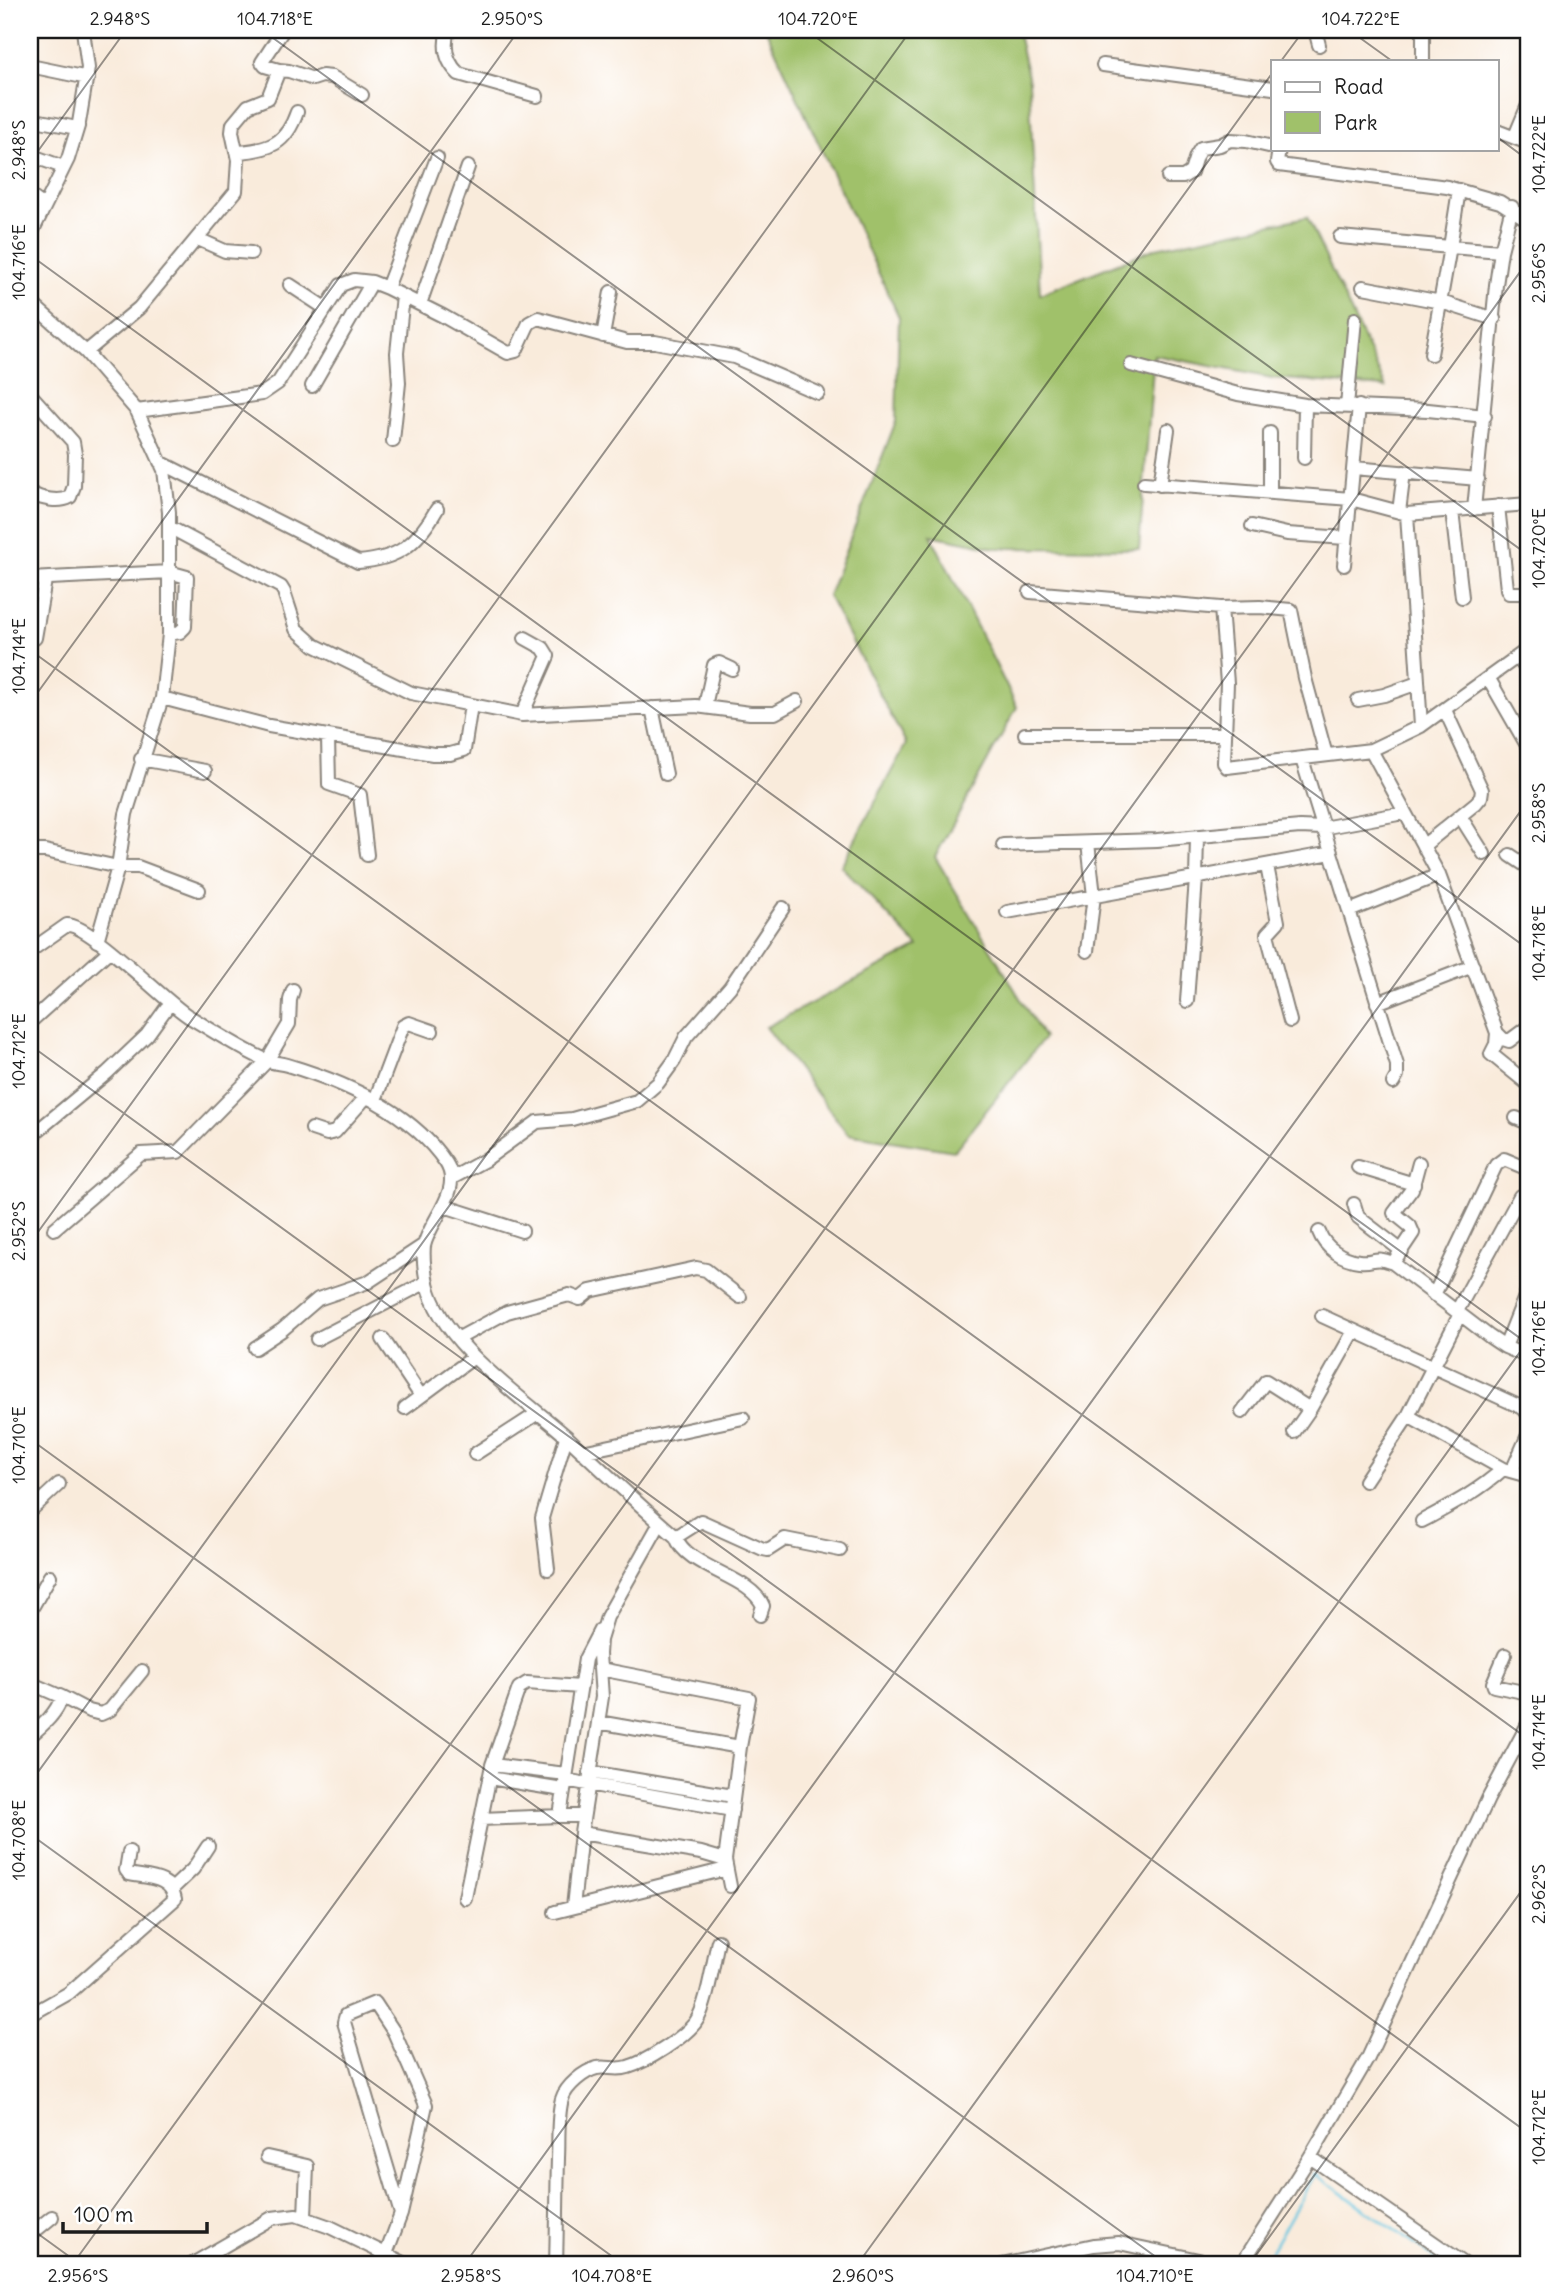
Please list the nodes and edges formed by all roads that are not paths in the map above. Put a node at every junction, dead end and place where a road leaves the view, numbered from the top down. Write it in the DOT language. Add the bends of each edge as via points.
graph roads {
  1 [pos="83,30"];
  2 [pos="282,30"];
  3 [pos="448,30"];
  4 [pos="1315,30"];
  5 [pos="1423,30"];
  6 [pos="1319,45"];
  7 [pos="1423,60"];
  8 [pos="1103,65"];
  9 [pos="30,66"];
  10 [pos="279,70"];
  11 [pos="88,78"];
  12 [pos="1271,88"];
  13 [pos="362,95"];
  14 [pos="537,96"];
  15 [pos="1528,105"];
  16 [pos="297,112"];
  17 [pos="30,119"];
  18 [pos="76,128"];
  19 [pos="1498,131"];
  20 [pos="1515,136"];
  21 [pos="1528,143"];
  22 [pos="1271,147"];
  23 [pos="1279,150"];
  24 [pos="237,152"];
  25 [pos="437,159"];
  26 [pos="64,167"];
  27 [pos="468,167"];
  28 [pos="30,169"];
  29 [pos="1168,177"];
  30 [pos="1459,190"];
  31 [pos="30,197"];
  32 [pos="44,206"];
  33 [pos="1512,207"];
  34 [pos="1528,220"];
  35 [pos="30,236"];
  36 [pos="1340,237"];
  37 [pos="198,239"];
  38 [pos="1450,247"];
  39 [pos="1501,251"];
  40 [pos="251,253"];
  41 [pos="372,282"];
  42 [pos="290,285"];
  43 [pos="1363,287"];
  44 [pos="387,288"];
  45 [pos="611,292"];
  46 [pos="403,296"];
  47 [pos="30,302"];
  48 [pos="1441,302"];
  49 [pos="420,304"];
  50 [pos="325,308"];
  51 [pos="1355,318"];
  52 [pos="1494,320"];
  53 [pos="603,336"];
  54 [pos="86,352"];
  55 [pos="1432,354"];
  56 [pos="1131,365"];
  57 [pos="312,386"];
  58 [pos="818,393"];
  59 [pos="30,394"];
  60 [pos="1305,405"];
  61 [pos="1353,406"];
  62 [pos="137,411"];
  63 [pos="1485,416"];
  64 [pos="1168,430"];
  65 [pos="1270,433"];
  66 [pos="393,441"];
  67 [pos="1304,458"];
  68 [pos="160,462"];
  69 [pos="1354,468"];
  70 [pos="1404,472"];
  71 [pos="1478,479"];
  72 [pos="1144,483"];
  73 [pos="1160,485"];
  74 [pos="1270,492"];
  75 [pos="30,493"];
  76 [pos="1350,499"];
  77 [pos="1528,504"];
  78 [pos="1498,506"];
  79 [pos="437,509"];
  80 [pos="1474,509"];
  81 [pos="1452,512"];
  82 [pos="1403,513"];
  83 [pos="1252,526"];
  84 [pos="169,527"];
  85 [pos="1346,538"];
  86 [pos="1343,565"];
  87 [pos="169,572"];
  88 [pos="30,579"];
  89 [pos="45,580"];
  90 [pos="1030,592"];
  91 [pos="1528,593"];
  92 [pos="1462,597"];
  93 [pos="1221,608"];
  94 [pos="169,634"];
  95 [pos="35,638"];
  96 [pos="525,638"];
  97 [pos="1523,653"];
  98 [pos="732,668"];
  99 [pos="1528,672"];
  100 [pos="1489,679"];
  101 [pos="1418,683"];
  102 [pos="162,698"];
  103 [pos="1359,700"];
  104 [pos="797,701"];
  105 [pos="471,705"];
  106 [pos="705,706"];
  107 [pos="652,708"];
  108 [pos="1445,709"];
  109 [pos="522,715"];
  110 [pos="1421,726"];
  111 [pos="1025,734"];
  112 [pos="1224,734"];
  113 [pos="328,737"];
  114 [pos="1528,747"];
  115 [pos="1371,750"];
  116 [pos="1326,755"];
  117 [pos="141,759"];
  118 [pos="1302,759"];
  119 [pos="205,771"];
  120 [pos="666,774"];
  121 [pos="1404,813"];
  122 [pos="1460,816"];
  123 [pos="1322,828"];
  124 [pos="1197,837"];
  125 [pos="1088,843"];
  126 [pos="1003,845"];
  127 [pos="1423,846"];
  128 [pos="30,851"];
  129 [pos="1331,853"];
  130 [pos="1484,854"];
  131 [pos="367,855"];
  132 [pos="1510,855"];
  133 [pos="1267,866"];
  134 [pos="118,867"];
  135 [pos="1528,867"];
  136 [pos="1439,875"];
  137 [pos="1196,879"];
  138 [pos="199,890"];
  139 [pos="1094,897"];
  140 [pos="783,908"];
  141 [pos="1349,911"];
  142 [pos="1007,912"];
  143 [pos="97,941"];
  144 [pos="30,951"];
  145 [pos="109,951"];
  146 [pos="1087,951"];
  147 [pos="1473,967"];
  148 [pos="293,990"];
  149 [pos="1187,1001"];
  150 [pos="170,1003"];
  151 [pos="1377,1003"];
  152 [pos="1290,1021"];
  153 [pos="30,1022"];
  154 [pos="1528,1027"];
  155 [pos="432,1031"];
  156 [pos="1497,1033"];
  157 [pos="267,1061"];
  158 [pos="1393,1083"];
  159 [pos="1528,1084"];
  160 [pos="371,1098"];
  161 [pos="312,1129"];
  162 [pos="31,1134"];
  163 [pos="1419,1163"];
  164 [pos="1357,1167"];
  165 [pos="1528,1169"];
  166 [pos="452,1178"];
  167 [pos="1414,1184"];
  168 [pos="1520,1196"];
  169 [pos="1354,1204"];
  170 [pos="444,1206"];
  171 [pos="54,1229"];
  172 [pos="522,1231"];
  173 [pos="1319,1232"];
  174 [pos="424,1245"];
  175 [pos="1402,1251"];
  176 [pos="1393,1263"];
  177 [pos="426,1282"];
  178 [pos="1528,1289"];
  179 [pos="1434,1295"];
  180 [pos="740,1297"];
  181 [pos="1458,1312"];
  182 [pos="1322,1316"];
  183 [pos="1354,1331"];
  184 [pos="317,1339"];
  185 [pos="383,1339"];
  186 [pos="459,1339"];
  187 [pos="1505,1347"];
  188 [pos="256,1348"];
  189 [pos="474,1357"];
  190 [pos="1528,1357"];
  191 [pos="1434,1368"];
  192 [pos="421,1396"];
  193 [pos="405,1408"];
  194 [pos="1310,1409"];
  195 [pos="1242,1412"];
  196 [pos="538,1413"];
  197 [pos="1528,1414"];
  198 [pos="1408,1416"];
  199 [pos="743,1418"];
  200 [pos="1294,1432"];
  201 [pos="1528,1435"];
  202 [pos="566,1437"];
  203 [pos="582,1451"];
  204 [pos="475,1454"];
  205 [pos="1507,1470"];
  206 [pos="1528,1476"];
  207 [pos="1366,1481"];
  208 [pos="59,1483"];
  209 [pos="30,1511"];
  210 [pos="1422,1521"];
  211 [pos="660,1523"];
  212 [pos="676,1537"];
  213 [pos="840,1550"];
  214 [pos="548,1569"];
  215 [pos="50,1576"];
  216 [pos="30,1611"];
  217 [pos="760,1615"];
  218 [pos="605,1625"];
  219 [pos="1505,1655"];
  220 [pos="600,1669"];
  221 [pos="142,1671"];
  222 [pos="30,1683"];
  223 [pos="580,1687"];
  224 [pos="1528,1693"];
  225 [pos="62,1697"];
  226 [pos="578,1710"];
  227 [pos="599,1717"];
  228 [pos="1528,1724"];
  229 [pos="30,1736"];
  230 [pos="740,1747"];
  231 [pos="491,1771"];
  232 [pos="589,1778"];
  233 [pos="565,1781"];
  234 [pos="732,1803"];
  235 [pos="561,1816"];
  236 [pos="582,1816"];
  237 [pos="481,1819"];
  238 [pos="581,1833"];
  239 [pos="208,1846"];
  240 [pos="129,1852"];
  241 [pos="726,1864"];
  242 [pos="730,1886"];
  243 [pos="172,1889"];
  244 [pos="465,1898"];
  245 [pos="573,1907"];
  246 [pos="555,1912"];
  247 [pos="718,1941"];
  248 [pos="30,2015"];
  249 [pos="267,2157"];
  250 [pos="1310,2157"];
  251 [pos="401,2214"];
  252 [pos="52,2217"];
  253 [pos="305,2217"];
  254 [pos="30,2235"];
  255 [pos="386,2254"];
  256 [pos="192,2265"];
  257 [pos="408,2265"];
  258 [pos="556,2265"];
  259 [pos="1002,2265"];
  260 [pos="1222,2265"];
  261 [pos="1241,2265"];
  262 [pos="1466,2265"];
  1 -- 11 [label="street"];
  2 -- 10 [label="street" via="262,62"];
  3 -- 14 [label="street" via="446,55 459,74"];
  4 -- 6 [label="street"];
  5 -- 7 [label="street"];
  8 -- 12 [label="street"];
  9 -- 11 [label="street"];
  10 -- 13 [label="street" via="313,79 332,77"];
  10 -- 24 [label="street" via="268,98 248,106 233,124"];
  11 -- 18 [label="street"];
  15 -- 20 [label="street"];
  16 -- 24 [label="street" via="286,136 260,151"];
  17 -- 18 [label="street"];
  18 -- 26 [label="street"];
  19 -- 20 [label="street"];
  20 -- 21 [label="street"];
  22 -- 29 [label="street" via="1230,140 1202,148 1191,172"];
  23 -- 30 [label="street" via="1279,164"];
  24 -- 37 [label="street" via="236,191"];
  25 -- 44 [label="street"];
  26 -- 28 [label="street" via="38,158"];
  26 -- 32 [label="street"];
  27 -- 49 [label="street"];
  30 -- 33 [label="street"];
  30 -- 38 [label="street"];
  31 -- 32 [label="street"];
  32 -- 35 [label="street"];
  33 -- 34 [label="street"];
  33 -- 39 [label="street"];
  36 -- 38 [label="street"];
  37 -- 40 [label="street" via="225,251"];
  37 -- 54 [label="street" via="139,308"];
  38 -- 39 [label="street"];
  38 -- 48 [label="street"];
  39 -- 52 [label="street"];
  41 -- 44 [label="street"];
  41 -- 50 [label="street" via="354,280 341,285"];
  41 -- 57 [label="street"];
  42 -- 50 [label="street"];
  43 -- 48 [label="street"];
  44 -- 46 [label="street"];
  45 -- 53 [label="street"];
  46 -- 49 [label="street"];
  46 -- 66 [label="street"];
  47 -- 54 [label="street"];
  48 -- 52 [label="street"];
  48 -- 55 [label="street"];
  49 -- 53 [label="street" via="508,353 516,351 529,323 538,318"];
  50 -- 62 [label="street" via="278,383 262,394"];
  51 -- 61 [label="street"];
  52 -- 63 [label="street"];
  53 -- 58 [label="street" via="734,357"];
  54 -- 62 [label="street"];
  56 -- 60 [label="street" via="1238,394"];
  59 -- 75 [label="street" via="73,442 75,454 70,497 55,500"];
  60 -- 61 [label="street"];
  60 -- 67 [label="street"];
  61 -- 63 [label="street"];
  61 -- 69 [label="street"];
  62 -- 68 [label="street"];
  63 -- 71 [label="street"];
  64 -- 73 [label="street"];
  65 -- 74 [label="street"];
  68 -- 79 [label="street" via="358,562 404,551"];
  68 -- 84 [label="street"];
  69 -- 70 [label="street"];
  69 -- 76 [label="street"];
  70 -- 71 [label="street"];
  70 -- 82 [label="street"];
  71 -- 80 [label="street"];
  72 -- 73 [label="street"];
  73 -- 74 [label="street"];
  74 -- 76 [label="street"];
  76 -- 82 [label="street"];
  76 -- 85 [label="street"];
  77 -- 78 [label="street"];
  78 -- 80 [label="street"];
  78 -- 91 [label="street" via="1507,589"];
  80 -- 81 [label="street"];
  81 -- 82 [label="street"];
  81 -- 92 [label="street"];
  82 -- 101 [label="street"];
  83 -- 85 [label="street" via="1287,534"];
  84 -- 87 [label="street"];
  84 -- 105 [label="street" via="281,587 296,629 314,645 411,693"];
  85 -- 86 [label="street"];
  87 -- 89 [label="street"];
  87 -- 94 [label="street"];
  87 -- 94 [label="street" via="188,578 185,627"];
  88 -- 89 [label="street"];
  89 -- 95 [label="street"];
  90 -- 93 [label="street"];
  93 -- 112 [label="street" via="1227,683"];
  93 -- 116 [label="street" via="1293,611"];
  94 -- 102 [label="street"];
  96 -- 109 [label="street" via="548,656"];
  97 -- 99 [label="street"];
  97 -- 100 [label="street"];
  98 -- 106 [label="street" via="714,665"];
  100 -- 108 [label="street"];
  100 -- 114 [label="street"];
  101 -- 103 [label="street"];
  101 -- 110 [label="street"];
  102 -- 113 [label="street"];
  102 -- 117 [label="street"];
  104 -- 106 [label="street" via="775,713"];
  105 -- 109 [label="street"];
  105 -- 113 [label="street" via="464,750 450,754 410,752"];
  106 -- 107 [label="street"];
  107 -- 109 [label="street"];
  107 -- 120 [label="street"];
  108 -- 110 [label="street"];
  108 -- 122 [label="street" via="1482,789 1481,797"];
  110 -- 115 [label="street"];
  111 -- 112 [label="street"];
  112 -- 118 [label="street" via="1227,767"];
  113 -- 131 [label="street" via="330,784 360,795"];
  115 -- 116 [label="street"];
  115 -- 121 [label="street"];
  116 -- 118 [label="street"];
  117 -- 119 [label="street"];
  117 -- 134 [label="street"];
  118 -- 123 [label="street"];
  121 -- 123 [label="street"];
  121 -- 127 [label="street"];
  122 -- 127 [label="street"];
  122 -- 130 [label="street"];
  123 -- 124 [label="street"];
  123 -- 129 [label="street"];
  124 -- 125 [label="street"];
  124 -- 137 [label="street"];
  125 -- 126 [label="street"];
  125 -- 139 [label="street"];
  127 -- 136 [label="street"];
  128 -- 134 [label="street"];
  129 -- 133 [label="street"];
  129 -- 141 [label="street"];
  132 -- 135 [label="street"];
  133 -- 137 [label="street"];
  133 -- 152 [label="street" via="1278,922 1267,934"];
  134 -- 138 [label="street" via="138,867"];
  134 -- 143 [label="street"];
  136 -- 141 [label="street"];
  136 -- 147 [label="street"];
  137 -- 139 [label="street"];
  137 -- 149 [label="street"];
  139 -- 142 [label="street"];
  139 -- 146 [label="street"];
  140 -- 166 [label="street" via="730,987 686,1037 658,1083 637,1101 572,1119 537,1122"];
  141 -- 151 [label="street"];
  143 -- 144 [label="street" via="67,925"];
  143 -- 145 [label="street"];
  145 -- 150 [label="street"];
  145 -- 153 [label="street"];
  147 -- 151 [label="street"];
  147 -- 156 [label="street"];
  148 -- 157 [label="street" via="289,1024"];
  150 -- 157 [label="street"];
  150 -- 162 [label="street" via="147,1035 107,1073"];
  151 -- 158 [label="street" via="1397,1065"];
  154 -- 156 [label="street" via="1509,1041"];
  155 -- 160 [label="street" via="409,1023 403,1026"];
  156 -- 159 [label="street" via="1491,1054"];
  157 -- 160 [label="street"];
  157 -- 171 [label="street" via="178,1152 141,1154"];
  160 -- 161 [label="street" via="335,1132"];
  160 -- 166 [label="street" via="426,1139 447,1164"];
  163 -- 167 [label="street"];
  164 -- 167 [label="street"];
  165 -- 179 [label="street" via="1504,1159 1496,1165"];
  166 -- 170 [label="street"];
  167 -- 175 [label="street" via="1394,1213 1413,1233"];
  168 -- 181 [label="street"];
  169 -- 175 [label="street" via="1358,1217"];
  170 -- 172 [label="street"];
  170 -- 174 [label="street"];
  173 -- 176 [label="street" via="1328,1248 1349,1258 1380,1258"];
  174 -- 177 [label="street"];
  174 -- 188 [label="street" via="368,1282 318,1299"];
  175 -- 176 [label="street"];
  176 -- 179 [label="street"];
  177 -- 184 [label="street"];
  177 -- 186 [label="street" via="435,1307"];
  178 -- 187 [label="street"];
  179 -- 181 [label="street"];
  180 -- 186 [label="street" via="706,1270 696,1268 590,1291 580,1299 569,1295 507,1312"];
  181 -- 187 [label="street"];
  181 -- 191 [label="street"];
  182 -- 183 [label="street"];
  183 -- 191 [label="street"];
  183 -- 194 [label="street"];
  185 -- 192 [label="street"];
  186 -- 189 [label="street"];
  187 -- 190 [label="street"];
  189 -- 192 [label="street"];
  189 -- 196 [label="street"];
  191 -- 197 [label="street"];
  191 -- 198 [label="street"];
  192 -- 193 [label="street"];
  194 -- 195 [label="street" via="1266,1381"];
  194 -- 200 [label="street"];
  196 -- 202 [label="street"];
  196 -- 204 [label="street"];
  198 -- 205 [label="street"];
  198 -- 207 [label="street"];
  199 -- 203 [label="street"];
  201 -- 205 [label="street"];
  202 -- 203 [label="street"];
  202 -- 214 [label="street" via="542,1518"];
  203 -- 211 [label="street"];
  205 -- 206 [label="street"];
  205 -- 210 [label="street"];
  208 -- 209 [label="street"];
  211 -- 212 [label="street"];
  211 -- 218 [label="street"];
  212 -- 213 [label="street" via="701,1521 763,1549 785,1539"];
  212 -- 217 [label="street" via="680,1546 709,1567 756,1594 763,1606"];
  215 -- 216 [label="street"];
  218 -- 220 [label="street"];
  218 -- 223 [label="street" via="589,1650"];
  219 -- 224 [label="street" via="1494,1686"];
  220 -- 227 [label="street"];
  220 -- 230 [label="street" via="747,1697"];
  221 -- 225 [label="street" via="110,1710 101,1714"];
  222 -- 225 [label="street"];
  223 -- 226 [label="street"];
  223 -- 231 [label="street" via="521,1685"];
  225 -- 229 [label="street" via="51,1716"];
  226 -- 227 [label="street"];
  226 -- 233 [label="street"];
  227 -- 230 [label="street"];
  227 -- 232 [label="street"];
  228 -- 250 [label="street" via="1488,1799 1368,2058"];
  230 -- 234 [label="street"];
  231 -- 233 [label="street"];
  231 -- 237 [label="street"];
  232 -- 233 [label="street"];
  232 -- 234 [label="street"];
  232 -- 236 [label="street"];
  233 -- 235 [label="street"];
  234 -- 241 [label="street"];
  235 -- 236 [label="street"];
  235 -- 237 [label="street"];
  236 -- 238 [label="street"];
  237 -- 244 [label="street"];
  238 -- 241 [label="street" via="701,1853"];
  238 -- 245 [label="street"];
  239 -- 243 [label="street"];
  240 -- 243 [label="street" via="129,1874 154,1876"];
  241 -- 242 [label="street"];
  241 -- 245 [label="street"];
  243 -- 248 [label="street" via="174,1900 69,1993"];
  245 -- 246 [label="street"];
  247 -- 258 [label="street" via="705,2006 694,2024 630,2067 598,2067 587,2072 562,2098"];
  249 -- 253 [label="street" via="307,2166"];
  250 -- 261 [label="street"];
  250 -- 262 [label="street"];
  251 -- 251 [label="street" via="426,2105 394,2032 375,2003 344,2018"];
  251 -- 255 [label="street"];
  252 -- 254 [label="street"];
  253 -- 255 [label="street"];
  253 -- 256 [label="street" via="272,2218"];
  255 -- 257 [label="street"];
  259 -- 260 [label="street" via="1119,2244"];
}
